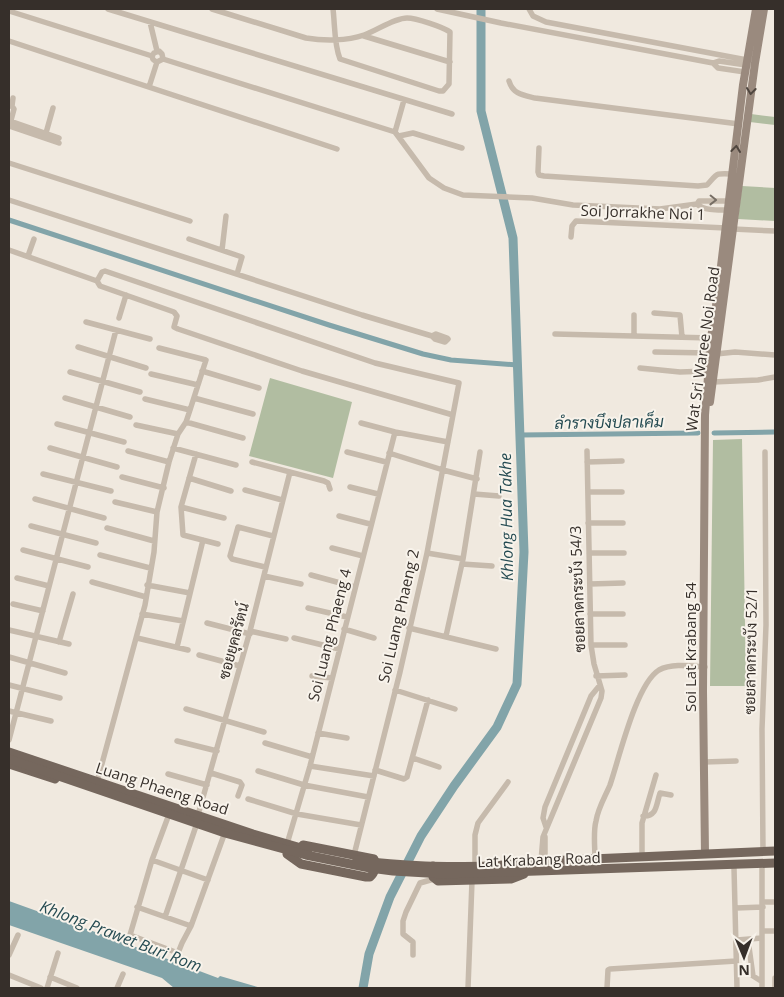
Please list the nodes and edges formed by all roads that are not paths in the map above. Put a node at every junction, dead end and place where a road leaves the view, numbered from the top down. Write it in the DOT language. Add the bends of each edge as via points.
graph roads {
  1 [pos="108,9"];
  2 [pos="212,9"];
  3 [pos="333,9"];
  4 [pos="438,9"];
  5 [pos="529,9"];
  6 [pos="756,9"];
  7 [pos="764,9"];
  8 [pos="221,10"];
  9 [pos="9,11"];
  10 [pos="150,22"];
  11 [pos="363,36"];
  12 [pos="337,40"];
  13 [pos="9,41"];
  14 [pos="157,51"];
  15 [pos="152,56"];
  16 [pos="163,59"];
  17 [pos="156,62"];
  18 [pos="450,62"];
  19 [pos="749,67"];
  20 [pos="509,81"];
  21 [pos="149,87"];
  22 [pos="13,98"];
  23 [pos="404,100"];
  24 [pos="10,106"];
  25 [pos="53,108"];
  26 [pos="452,114"];
  27 [pos="739,124"];
  28 [pos="9,125"];
  29 [pos="46,133"];
  30 [pos="397,134"];
  31 [pos="462,148"];
  32 [pos="539,148"];
  33 [pos="337,149"];
  34 [pos="9,163"];
  35 [pos="733,174"];
  36 [pos="9,200"];
  37 [pos="730,201"];
  38 [pos="697,204"];
  39 [pos="728,210"];
  40 [pos="226,216"];
  41 [pos="190,221"];
  42 [pos="729,228"];
  43 [pos="775,231"];
  44 [pos="571,237"];
  45 [pos="189,239"];
  46 [pos="34,240"];
  47 [pos="9,250"];
  48 [pos="222,250"];
  49 [pos="28,256"];
  50 [pos="237,274"];
  51 [pos="97,281"];
  52 [pos="126,295"];
  53 [pos="654,313"];
  54 [pos="634,315"];
  55 [pos="119,318"];
  56 [pos="86,322"];
  57 [pos="116,330"];
  58 [pos="555,334"];
  59 [pos="432,336"];
  60 [pos="634,336"];
  61 [pos="682,337"];
  62 [pos="711,338"];
  63 [pos="150,339"];
  64 [pos="78,347"];
  65 [pos="158,348"];
  66 [pos="655,352"];
  67 [pos="712,353"];
  68 [pos="775,354"];
  69 [pos="109,356"];
  70 [pos="146,368"];
  71 [pos="640,368"];
  72 [pos="708,371"];
  73 [pos="70,372"];
  74 [pos="202,372"];
  75 [pos="151,374"];
  76 [pos="775,377"];
  77 [pos="102,382"];
  78 [pos="713,382"];
  79 [pos="198,385"];
  80 [pos="259,388"];
  81 [pos="140,392"];
  82 [pos="64,398"];
  83 [pos="194,398"];
  84 [pos="145,400"];
  85 [pos="96,407"];
  86 [pos="190,410"];
  87 [pos="253,414"];
  88 [pos="453,415"];
  89 [pos="130,417"];
  90 [pos="186,422"];
  91 [pos="361,423"];
  92 [pos="57,424"];
  93 [pos="136,426"];
  94 [pos="89,432"];
  95 [pos="395,432"];
  96 [pos="178,434"];
  97 [pos="243,438"];
  98 [pos="705,441"];
  99 [pos="124,442"];
  100 [pos="448,442"];
  101 [pos="50,448"];
  102 [pos="173,448"];
  103 [pos="128,451"];
  104 [pos="587,451"];
  105 [pos="347,452"];
  106 [pos="480,452"];
  107 [pos="765,452"];
  108 [pos="389,453"];
  109 [pos="196,454"];
  110 [pos="83,457"];
  111 [pos="622,461"];
  112 [pos="169,462"];
  113 [pos="252,462"];
  114 [pos="386,462"];
  115 [pos="588,462"];
  116 [pos="236,465"];
  117 [pos="117,467"];
  118 [pos="443,470"];
  119 [pos="290,472"];
  120 [pos="43,474"];
  121 [pos="122,477"];
  122 [pos="189,478"];
  123 [pos="476,479"];
  124 [pos="76,482"];
  125 [pos="350,487"];
  126 [pos="164,488"];
  127 [pos="330,489"];
  128 [pos="230,490"];
  129 [pos="245,490"];
  130 [pos="111,491"];
  131 [pos="588,492"];
  132 [pos="622,492"];
  133 [pos="378,494"];
  134 [pos="474,494"];
  135 [pos="499,496"];
  136 [pos="35,499"];
  137 [pos="282,500"];
  138 [pos="115,502"];
  139 [pos="181,507"];
  140 [pos="70,508"];
  141 [pos="157,512"];
  142 [pos="339,516"];
  143 [pos="104,518"];
  144 [pos="224,518"];
  145 [pos="588,523"];
  146 [pos="623,523"];
  147 [pos="370,524"];
  148 [pos="31,526"];
  149 [pos="107,528"];
  150 [pos="62,534"];
  151 [pos="273,536"];
  152 [pos="203,540"];
  153 [pos="154,541"];
  154 [pos="96,543"];
  155 [pos="218,544"];
  156 [pos="332,548"];
  157 [pos="23,550"];
  158 [pos="427,553"];
  159 [pos="589,553"];
  160 [pos="624,553"];
  161 [pos="100,555"];
  162 [pos="363,556"];
  163 [pos="56,559"];
  164 [pos="463,562"];
  165 [pos="492,566"];
  166 [pos="88,567"];
  167 [pos="265,567"];
  168 [pos="150,568"];
  169 [pos="311,575"];
  170 [pos="264,576"];
  171 [pos="17,578"];
  172 [pos="92,582"];
  173 [pos="623,583"];
  174 [pos="301,584"];
  175 [pos="590,584"];
  176 [pos="148,585"];
  177 [pos="49,586"];
  178 [pos="355,587"];
  179 [pos="190,593"];
  180 [pos="73,594"];
  181 [pos="146,597"];
  182 [pos="13,604"];
  183 [pos="308,608"];
  184 [pos="42,611"];
  185 [pos="142,614"];
  186 [pos="590,614"];
  187 [pos="623,614"];
  188 [pos="347,617"];
  189 [pos="183,621"];
  190 [pos="207,623"];
  191 [pos="410,628"];
  192 [pos="344,629"];
  193 [pos="9,630"];
  194 [pos="250,633"];
  195 [pos="36,636"];
  196 [pos="446,636"];
  197 [pos="137,638"];
  198 [pos="294,638"];
  199 [pos="374,638"];
  200 [pos="286,639"];
  201 [pos="59,642"];
  202 [pos="70,644"];
  203 [pos="591,645"];
  204 [pos="625,645"];
  205 [pos="176,647"];
  206 [pos="339,649"];
  207 [pos="496,649"];
  208 [pos="188,650"];
  209 [pos="199,655"];
  210 [pos="9,657"];
  211 [pos="29,663"];
  212 [pos="240,666"];
  213 [pos="705,667"];
  214 [pos="65,673"];
  215 [pos="625,675"];
  216 [pos="312,676"];
  217 [pos="596,676"];
  218 [pos="332,678"];
  219 [pos="9,685"];
  220 [pos="600,685"];
  221 [pos="22,688"];
  222 [pos="395,690"];
  223 [pos="60,698"];
  224 [pos="428,700"];
  225 [pos="186,709"];
  226 [pos="455,709"];
  227 [pos="9,710"];
  228 [pos="16,712"];
  229 [pos="225,720"];
  230 [pos="51,721"];
  231 [pos="264,732"];
  232 [pos="318,733"];
  233 [pos="347,738"];
  234 [pos="9,740"];
  235 [pos="177,741"];
  236 [pos="266,743"];
  237 [pos="217,751"];
  238 [pos="9,752"];
  239 [pos="9,757"];
  240 [pos="312,757"];
  241 [pos="412,758"];
  242 [pos="736,761"];
  243 [pos="704,762"];
  244 [pos="9,764"];
  245 [pos="310,766"];
  246 [pos="439,767"];
  247 [pos="258,771"];
  248 [pos="211,773"];
  249 [pos="374,773"];
  250 [pos="168,774"];
  251 [pos="656,776"];
  252 [pos="97,782"];
  253 [pos="508,782"];
  254 [pos="207,785"];
  255 [pos="304,785"];
  256 [pos="672,795"];
  257 [pos="238,796"];
  258 [pos="368,797"];
  259 [pos="248,799"];
  260 [pos="198,814"];
  261 [pos="297,814"];
  262 [pos="644,816"];
  263 [pos="168,817"];
  264 [pos="361,825"];
  265 [pos="196,826"];
  266 [pos="545,830"];
  267 [pos="224,836"];
  268 [pos="288,844"];
  269 [pos="775,851"];
  270 [pos="763,852"];
  271 [pos="287,854"];
  272 [pos="307,854"];
  273 [pos="705,854"];
  274 [pos="354,855"];
  275 [pos="642,856"];
  276 [pos="775,857"];
  277 [pos="595,859"];
  278 [pos="152,860"];
  279 [pos="543,861"];
  280 [pos="475,862"];
  281 [pos="525,863"];
  282 [pos="775,865"];
  283 [pos="762,867"];
  284 [pos="734,868"];
  285 [pos="705,869"];
  286 [pos="181,870"];
  287 [pos="493,870"];
  288 [pos="524,874"];
  289 [pos="208,880"];
  290 [pos="434,880"];
  291 [pos="472,881"];
  292 [pos="775,902"];
  293 [pos="763,905"];
  294 [pos="138,907"];
  295 [pos="736,908"];
  296 [pos="165,917"];
  297 [pos="191,926"];
  298 [pos="763,931"];
  299 [pos="775,931"];
  300 [pos="18,935"];
  301 [pos="762,938"];
  302 [pos="737,940"];
  303 [pos="748,940"];
  304 [pos="58,953"];
  305 [pos="9,955"];
  306 [pos="414,955"];
  307 [pos="736,960"];
  308 [pos="123,974"];
  309 [pos="9,975"];
  310 [pos="50,977"];
  311 [pos="775,978"];
  312 [pos="761,981"];
  313 [pos="40,988"];
  314 [pos="47,988"];
  315 [pos="77,988"];
  316 [pos="117,988"];
  317 [pos="468,988"];
  318 [pos="608,988"];
  319 [pos="737,988"];
  320 [pos="762,988"];
  321 [pos="775,988"];
  1 -- 10 [label="street"];
  2 -- 8 [label="street"];
  3 -- 12 [label="street"];
  4 -- 19 [label="street" via="714,62 718,68"];
  5 -- 19 [label="street" via="533,16 546,22"];
  6 -- 19 [label="main road, Wat Sri Waree Noi Road"];
  7 -- 19 [label="main road, Wat Sri Waree Noi Road"];
  8 -- 12 [label="street" via="306,38"];
  9 -- 15 [label="street"];
  10 -- 14 [label="street"];
  10 -- 23 [label="street"];
  11 -- 12 [label="street"];
  11 -- 18 [label="street"];
  11 -- 18 [label="street" via="403,18 412,18 450,32"];
  12 -- 18 [label="street" via="340,59 439,91 449,84"];
  13 -- 21 [label="street"];
  14 -- 15 [label="street"];
  14 -- 16 [label="street"];
  15 -- 17 [label="street"];
  16 -- 17 [label="street"];
  16 -- 30 [label="street"];
  17 -- 21 [label="street"];
  19 -- 27 [label="main road, Wat Sri Waree Noi Road"];
  19 -- 42 [label="main road, Wat Sri Waree Noi Road, one-way"];
  20 -- 27 [label="street" via="514,91 534,98"];
  21 -- 33 [label="street"];
  22 -- 24 [label="street"];
  23 -- 26 [label="street"];
  23 -- 30 [label="street"];
  24 -- 28 [label="street" via="14,110"];
  25 -- 29 [label="street"];
  35 -- 27 [label="main road, Wat Sri Waree Noi Road, one-way"];
  28 -- 29 [label="street"];
  28 -- 29 [label="street" via="59,140"];
  30 -- 31 [label="street" via="412,133"];
  30 -- 38 [label="street" via="429,178 463,195 660,209"];
  32 -- 35 [label="street" via="538,172 544,176 698,186 707,185 717,174"];
  34 -- 41 [label="street"];
  35 -- 37 [label="main road, Wat Sri Waree Noi Road"];
  36 -- 50 [label="street"];
  38 -- 37 [label="street, one-way" via="706,200"];
  37 -- 39 [label="main road, Wat Sri Waree Noi Road"];
  38 -- 39 [label="street"];
  39 -- 42 [label="main road, Wat Sri Waree Noi Road"];
  40 -- 48 [label="street"];
  42 -- 43 [label="street"];
  42 -- 44 [label="street, Soi Jorrakhe Noi 1" via="576,222 572,226"];
  42 -- 62 [label="main road, Wat Sri Waree Noi Road"];
  42 -- 67 [label="main road, Wat Sri Waree Noi Road"];
  45 -- 48 [label="street"];
  46 -- 49 [label="street"];
  47 -- 49 [label="street"];
  48 -- 50 [label="street" via="243,258"];
  49 -- 51 [label="street"];
  50 -- 59 [label="street"];
  51 -- 52 [label="street" via="100,286"];
  51 -- 88 [label="street, Soi Luang Phaeng 2" via="102,272 107,272 370,362 458,381 460,386"];
  52 -- 55 [label="street"];
  52 -- 88 [label="street" via="176,313 174,327 178,329 302,372"];
  53 -- 61 [label="street" via="680,315"];
  54 -- 60 [label="street"];
  56 -- 57 [label="street"];
  57 -- 63 [label="street"];
  57 -- 69 [label="street"];
  58 -- 60 [label="street"];
  60 -- 61 [label="street"];
  61 -- 62 [label="street"];
  62 -- 67 [label="main road, Wat Sri Waree Noi Road"];
  64 -- 69 [label="street"];
  65 -- 74 [label="street" via="206,360"];
  66 -- 67 [label="street"];
  67 -- 68 [label="street"];
  67 -- 72 [label="main road, Wat Sri Waree Noi Road"];
  67 -- 78 [label="main road, Wat Sri Waree Noi Road"];
  69 -- 70 [label="street"];
  69 -- 77 [label="street"];
  71 -- 72 [label="street"];
  72 -- 98 [label="main road, Wat Sri Waree Noi Road"];
  73 -- 77 [label="street"];
  74 -- 79 [label="street"];
  74 -- 80 [label="street"];
  75 -- 79 [label="street"];
  76 -- 78 [label="street"];
  77 -- 81 [label="street"];
  77 -- 85 [label="street"];
  78 -- 98 [label="main road, Wat Sri Waree Noi Road"];
  79 -- 83 [label="street"];
  82 -- 85 [label="street"];
  83 -- 86 [label="street"];
  83 -- 87 [label="street"];
  84 -- 86 [label="street"];
  85 -- 89 [label="street"];
  85 -- 94 [label="street"];
  86 -- 90 [label="street"];
  88 -- 100 [label="street, Soi Luang Phaeng 2"];
  90 -- 96 [label="street"];
  90 -- 97 [label="street"];
  91 -- 95 [label="street"];
  92 -- 94 [label="street"];
  93 -- 96 [label="street"];
  94 -- 99 [label="street"];
  94 -- 110 [label="street"];
  95 -- 100 [label="street"];
  95 -- 108 [label="street, Soi Luang Phaeng 4"];
  96 -- 102 [label="street"];
  98 -- 213 [label="main road, Soi Lat Krabang 54"];
  100 -- 118 [label="street, Soi Luang Phaeng 2"];
  101 -- 110 [label="street"];
  102 -- 109 [label="street"];
  102 -- 112 [label="street"];
  103 -- 112 [label="street"];
  104 -- 115 [label="street, ซอยลาดกระบัง 54/3"];
  105 -- 114 [label="street"];
  106 -- 123 [label="street"];
  107 -- 270 [label="street, ซอยลาดกระบัง 52/1"];
  108 -- 114 [label="street, Soi Luang Phaeng 4"];
  108 -- 118 [label="street"];
  109 -- 116 [label="street"];
  109 -- 122 [label="street"];
  110 -- 117 [label="street"];
  110 -- 124 [label="street"];
  111 -- 115 [label="street"];
  112 -- 126 [label="street"];
  113 -- 119 [label="street"];
  114 -- 133 [label="street, Soi Luang Phaeng 4"];
  115 -- 131 [label="street, ซอยลาดกระบัง 54/3"];
  118 -- 123 [label="street"];
  118 -- 158 [label="street, Soi Luang Phaeng 2"];
  119 -- 127 [label="street" via="327,482"];
  119 -- 137 [label="street, ซอยยุคลรัตน์"];
  120 -- 124 [label="street"];
  121 -- 126 [label="street"];
  122 -- 128 [label="street"];
  122 -- 139 [label="street"];
  123 -- 134 [label="street"];
  124 -- 130 [label="street"];
  124 -- 140 [label="street"];
  125 -- 133 [label="street"];
  126 -- 141 [label="street"];
  129 -- 137 [label="street"];
  131 -- 132 [label="street"];
  131 -- 145 [label="street, ซอยลาดกระบัง 54/3"];
  133 -- 147 [label="street, Soi Luang Phaeng 4"];
  134 -- 135 [label="street"];
  134 -- 164 [label="street"];
  136 -- 140 [label="street"];
  137 -- 151 [label="street, ซอยยุคลรัตน์"];
  138 -- 141 [label="street"];
  139 -- 144 [label="street"];
  139 -- 152 [label="street" via="183,535"];
  140 -- 143 [label="street"];
  140 -- 150 [label="street"];
  141 -- 153 [label="street"];
  142 -- 147 [label="street"];
  145 -- 146 [label="street"];
  145 -- 159 [label="street, ซอยลาดกระบัง 54/3"];
  147 -- 162 [label="street, Soi Luang Phaeng 4"];
  148 -- 150 [label="street"];
  149 -- 153 [label="street"];
  150 -- 154 [label="street"];
  150 -- 163 [label="street"];
  151 -- 167 [label="street, ซอยยุคลรัตน์"];
  151 -- 167 [label="street" via="238,527 230,556"];
  152 -- 155 [label="street"];
  152 -- 179 [label="street"];
  153 -- 168 [label="street"];
  156 -- 162 [label="street"];
  157 -- 163 [label="street"];
  158 -- 164 [label="street"];
  158 -- 191 [label="street, Soi Luang Phaeng 2"];
  159 -- 160 [label="street"];
  159 -- 175 [label="street, ซอยลาดกระบัง 54/3"];
  161 -- 168 [label="street"];
  162 -- 178 [label="street, Soi Luang Phaeng 4"];
  163 -- 166 [label="street"];
  163 -- 177 [label="street"];
  164 -- 165 [label="street"];
  164 -- 196 [label="street"];
  167 -- 170 [label="street, ซอยยุคลรัตน์"];
  168 -- 176 [label="street"];
  169 -- 178 [label="street"];
  170 -- 174 [label="street"];
  170 -- 194 [label="street, ซอยยุคลรัตน์"];
  171 -- 177 [label="street"];
  172 -- 181 [label="street"];
  173 -- 175 [label="street"];
  175 -- 186 [label="street, ซอยลาดกระบัง 54/3"];
  176 -- 179 [label="street"];
  176 -- 181 [label="street"];
  177 -- 184 [label="street"];
  178 -- 188 [label="street, Soi Luang Phaeng 4"];
  179 -- 189 [label="street"];
  180 -- 201 [label="street"];
  181 -- 185 [label="street"];
  182 -- 184 [label="street"];
  183 -- 188 [label="street"];
  184 -- 195 [label="street"];
  185 -- 189 [label="street"];
  185 -- 197 [label="street"];
  186 -- 187 [label="street"];
  186 -- 203 [label="street, ซอยลาดกระบัง 54/3"];
  188 -- 192 [label="street, Soi Luang Phaeng 4"];
  189 -- 205 [label="street"];
  190 -- 194 [label="street"];
  191 -- 196 [label="street"];
  191 -- 222 [label="street, Soi Luang Phaeng 2"];
  192 -- 199 [label="street"];
  192 -- 206 [label="street, Soi Luang Phaeng 4"];
  193 -- 195 [label="street"];
  194 -- 200 [label="street"];
  194 -- 212 [label="street, ซอยยุคลรัตน์"];
  195 -- 201 [label="street"];
  195 -- 211 [label="street"];
  196 -- 207 [label="street"];
  197 -- 205 [label="street"];
  197 -- 252 [label="street"];
  198 -- 206 [label="street"];
  201 -- 202 [label="street"];
  203 -- 204 [label="street"];
  203 -- 217 [label="street, ซอยลาดกระบัง 54/3"];
  205 -- 208 [label="street"];
  206 -- 218 [label="street, Soi Luang Phaeng 4"];
  209 -- 212 [label="street"];
  210 -- 211 [label="street"];
  211 -- 214 [label="street"];
  211 -- 221 [label="street"];
  212 -- 229 [label="street, ซอยยุคลรัตน์"];
  213 -- 243 [label="main road, Soi Lat Krabang 54"];
  213 -- 277 [label="street" via="661,669 642,693 596,819"];
  215 -- 217 [label="street"];
  216 -- 218 [label="street"];
  217 -- 220 [label="street, ซอยลาดกระบัง 54/3"];
  218 -- 232 [label="street, Soi Luang Phaeng 4"];
  219 -- 221 [label="street"];
  220 -- 266 [label="street" via="601,698"];
  220 -- 266 [label="street" via="591,696 545,808"];
  221 -- 223 [label="street"];
  221 -- 228 [label="street"];
  222 -- 224 [label="street"];
  222 -- 249 [label="street, Soi Luang Phaeng 2"];
  224 -- 226 [label="street"];
  224 -- 241 [label="street"];
  225 -- 229 [label="street"];
  227 -- 228 [label="street"];
  228 -- 230 [label="street"];
  228 -- 234 [label="street"];
  229 -- 231 [label="street"];
  229 -- 237 [label="street, ซอยยุคลรัตน์"];
  232 -- 233 [label="street"];
  232 -- 240 [label="street, Soi Luang Phaeng 4"];
  235 -- 237 [label="street"];
  236 -- 240 [label="street"];
  237 -- 248 [label="street, ซอยยุคลรัตน์"];
  238 -- 252 [label="main road, Luang Phaeng Road"];
  239 -- 276 [label="main road, bridge" via="273,844 372,865 452,871"];
  239 -- 282 [label="main road, bridge" via="225,833 306,856 377,869 444,874"];
  240 -- 245 [label="street, Soi Luang Phaeng 4"];
  241 -- 246 [label="street"];
  241 -- 249 [label="street" via="406,778"];
  242 -- 243 [label="street"];
  243 -- 273 [label="main road, Soi Lat Krabang 54"];
  244 -- 263 [label="main road, Luang Phaeng Road"];
  245 -- 249 [label="street"];
  245 -- 255 [label="street, Soi Luang Phaeng 4"];
  247 -- 255 [label="street"];
  248 -- 254 [label="street, ซอยยุคลรัตน์"];
  248 -- 257 [label="street" via="240,782"];
  249 -- 258 [label="street, Soi Luang Phaeng 2"];
  250 -- 254 [label="street"];
  251 -- 262 [label="street"];
  252 -- 260 [label="main road, Luang Phaeng Road"];
  253 -- 280 [label="street" via="478,823"];
  254 -- 260 [label="street, ซอยยุคลรัตน์"];
  255 -- 258 [label="street"];
  255 -- 261 [label="street, Soi Luang Phaeng 4"];
  256 -- 262 [label="street" via="660,794 653,814"];
  258 -- 264 [label="street, Soi Luang Phaeng 2"];
  259 -- 261 [label="street"];
  260 -- 268 [label="main road, Luang Phaeng Road"];
  261 -- 264 [label="street"];
  261 -- 268 [label="street, Soi Luang Phaeng 4"];
  262 -- 275 [label="street"];
  263 -- 265 [label="main road, Luang Phaeng Road"];
  263 -- 278 [label="street"];
  264 -- 274 [label="street, Soi Luang Phaeng 2"];
  265 -- 267 [label="main road, Luang Phaeng Road"];
  265 -- 286 [label="street"];
  266 -- 279 [label="street"];
  267 -- 271 [label="main road, Luang Phaeng Road"];
  267 -- 289 [label="street"];
  268 -- 272 [label="main road, Luang Phaeng Road"];
  268 -- 274 [label="main road"];
  269 -- 270 [label="main road, Lat Krabang Road"];
  270 -- 273 [label="main road, Lat Krabang Road"];
  271 -- 272 [label="main road, Luang Phaeng Road"];
  271 -- 274 [label="main road" via="301,864 370,877 375,861"];
  272 -- 287 [label="main road, Lat Krabang Road, bridge" via="355,868 410,875 439,876"];
  273 -- 275 [label="main road, Lat Krabang Road"];
  273 -- 285 [label="main road"];
  275 -- 277 [label="main road, Lat Krabang Road"];
  277 -- 279 [label="main road, Lat Krabang Road"];
  278 -- 286 [label="street"];
  278 -- 294 [label="street"];
  279 -- 281 [label="main road, Lat Krabang Road"];
  280 -- 281 [label="main road"];
  280 -- 290 [label="main road" via="436,864 433,867"];
  281 -- 287 [label="main road, Lat Krabang Road"];
  282 -- 283 [label="main road, Lat Krabang Road"];
  283 -- 284 [label="main road, Lat Krabang Road"];
  283 -- 293 [label="street"];
  284 -- 285 [label="main road, Lat Krabang Road"];
  284 -- 295 [label="street"];
  285 -- 288 [label="main road, Lat Krabang Road"];
  286 -- 289 [label="street"];
  286 -- 296 [label="street"];
  287 -- 288 [label="main road, Lat Krabang Road"];
  288 -- 291 [label="main road" via="510,879"];
  289 -- 297 [label="street"];
  290 -- 291 [label="main road"];
  290 -- 306 [label="street" via="420,884 416,889 403,921 403,934 413,942"];
  291 -- 317 [label="street"];
  292 -- 293 [label="street"];
  293 -- 295 [label="street"];
  293 -- 298 [label="street"];
  294 -- 296 [label="street"];
  294 -- 297 [label="street" via="130,935 178,953"];
  295 -- 302 [label="street"];
  296 -- 297 [label="street"];
  298 -- 299 [label="street"];
  298 -- 301 [label="street"];
  300 -- 305 [label="street"];
  301 -- 303 [label="street"];
  301 -- 312 [label="street"];
  302 -- 303 [label="street"];
  302 -- 307 [label="street"];
  303 -- 312 [label="street" via="752,976"];
  304 -- 310 [label="street"];
  307 -- 318 [label="street" via="610,969"];
  307 -- 319 [label="street"];
  308 -- 316 [label="street"];
  309 -- 313 [label="street"];
  310 -- 314 [label="street"];
  310 -- 315 [label="street"];
  311 -- 321 [label="street"];
  312 -- 320 [label="street"];
}
